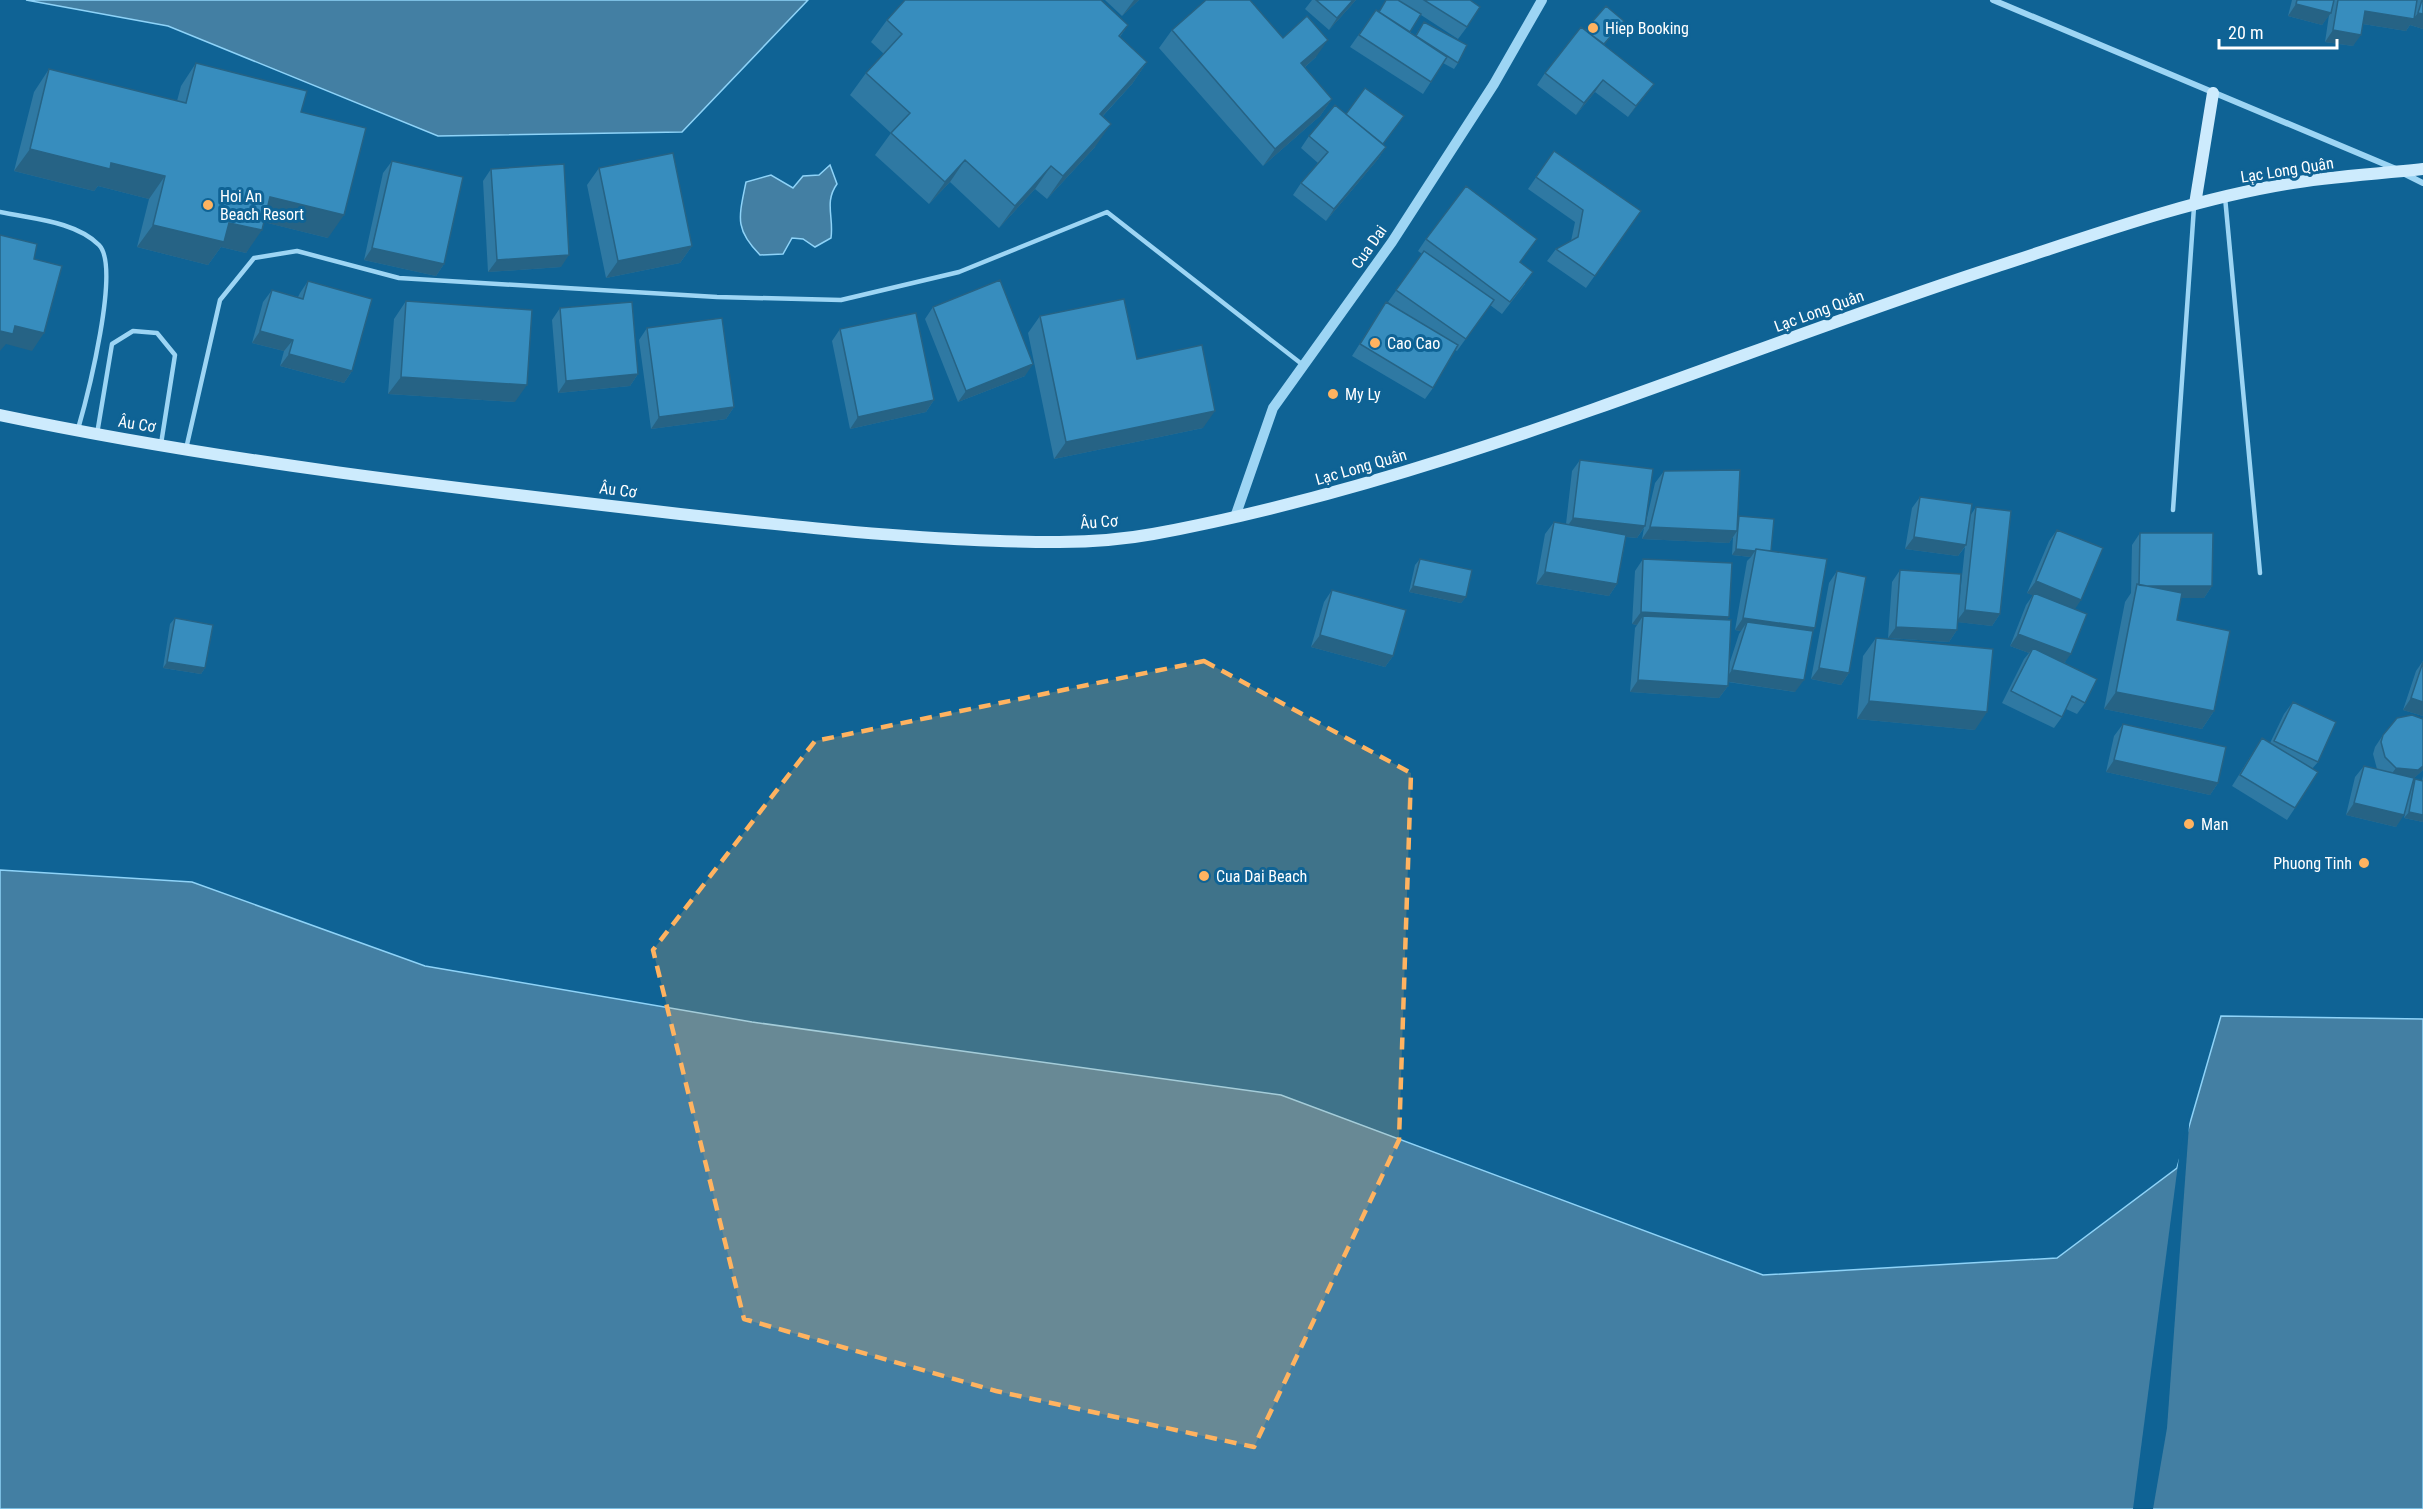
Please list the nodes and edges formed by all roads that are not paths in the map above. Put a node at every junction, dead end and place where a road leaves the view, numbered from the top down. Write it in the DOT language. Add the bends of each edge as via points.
graph roads {
  1 [pos="1542,0"];
  2 [pos="1993,0"];
  3 [pos="2213,93"];
  4 [pos="2423,169"];
  5 [pos="2401,172"];
  6 [pos="2423,183"];
  7 [pos="2225,197"];
  8 [pos="2194,204"];
  9 [pos="0,212"];
  10 [pos="1303,365"];
  11 [pos="0,415"];
  12 [pos="78,431"];
  13 [pos="97,434"];
  14 [pos="161,444"];
  15 [pos="186,449"];
  16 [pos="2173,510"];
  17 [pos="1235,517"];
  18 [pos="2260,573"];
  1 -- 10 [label="street, Cua Dai" via="1494,84 1392,242"];
  2 -- 3 [label="street"];
  3 -- 5 [label="street"];
  3 -- 8 [label="main road"];
  4 -- 5 [label="main road, Lạc Long Quân"];
  5 -- 6 [label="street"];
  5 -- 7 [label="main road, Lạc Long Quân" via="2287,184"];
  7 -- 8 [label="main road, Lạc Long Quân"];
  7 -- 18 [label="lane"];
  8 -- 16 [label="lane"];
  8 -- 17 [label="main road, Lạc Long Quân" via="1947,283 1471,452"];
  9 -- 12 [label="lane" via="62,225 82,232 101,247 108,268 94,371"];
  10 -- 15 [label="lane" via="1107,212 959,272 841,300 717,297 399,278 297,251 254,258 220,300"];
  10 -- 17 [label="street, Cua Dai" via="1273,408"];
  11 -- 12 [label="main road, Âu Cơ"];
  12 -- 13 [label="main road, Âu Cơ"];
  13 -- 14 [label="main road, Âu Cơ"];
  13 -- 14 [label="lane" via="112,344 134,331 157,333 175,355"];
  14 -- 15 [label="main road, Âu Cơ"];
  15 -- 17 [label="main road, Âu Cơ" via="391,481 850,533 1037,543 1144,535"];
}
